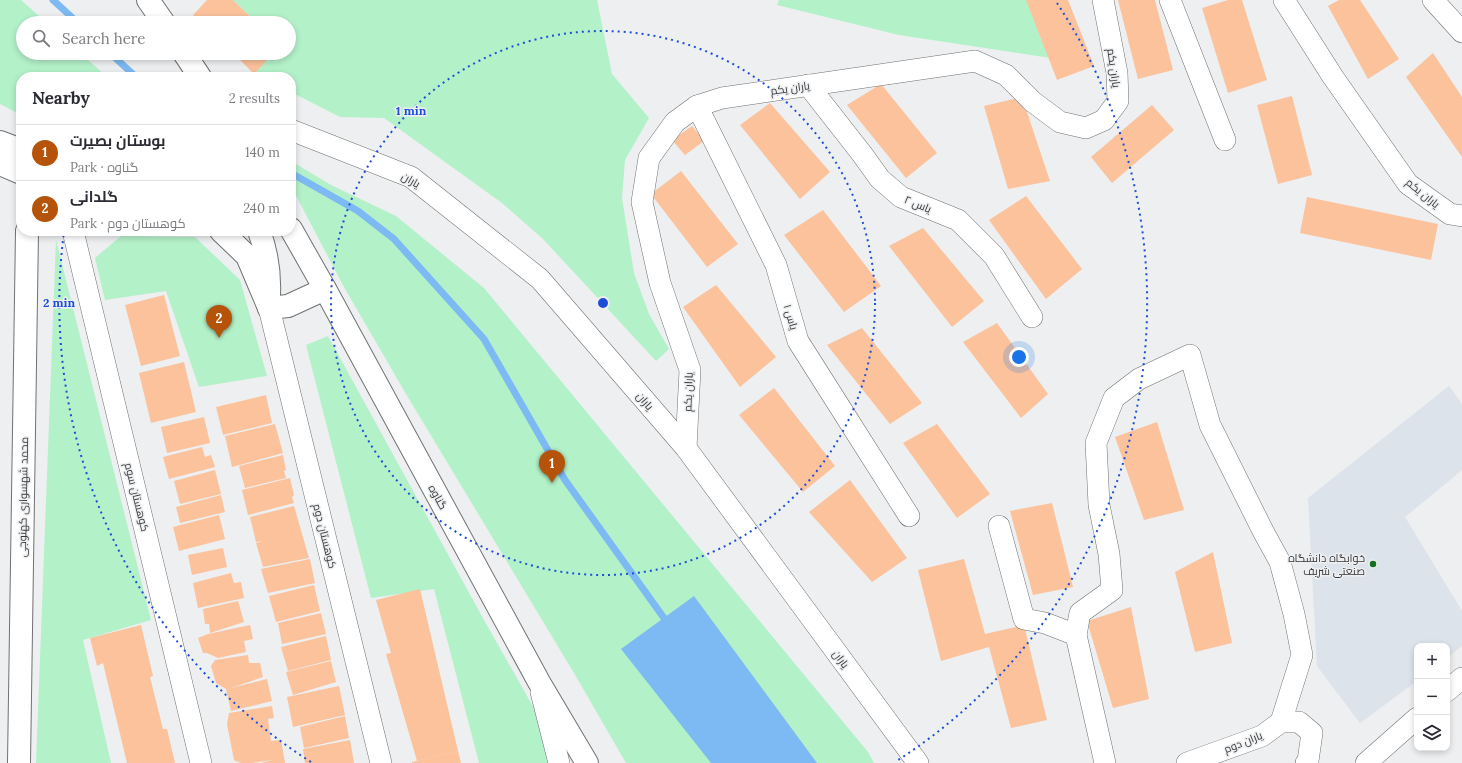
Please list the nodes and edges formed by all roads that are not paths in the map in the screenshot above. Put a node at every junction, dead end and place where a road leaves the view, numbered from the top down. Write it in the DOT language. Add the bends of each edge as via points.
graph roads {
  1 [pos="148,0"];
  2 [pos="1103,0"];
  3 [pos="1170,0"];
  4 [pos="1284,0"];
  5 [pos="1433,0"];
  6 [pos="163,14"];
  7 [pos="1462,32"];
  8 [pos="189,60"];
  9 [pos="197,72"];
  10 [pos="808,85"];
  11 [pos="697,106"];
  12 [pos="296,132"];
  13 [pos="1225,140"];
  14 [pos="0,142"];
  15 [pos="16,148"];
  16 [pos="0,164"];
  17 [pos="16,171"];
  18 [pos="1462,216"];
  19 [pos="27,236"];
  20 [pos="74,236"];
  21 [pos="226,236"];
  22 [pos="261,236"];
  23 [pos="295,236"];
  24 [pos="325,289"];
  25 [pos="269,308"];
  26 [pos="1032,317"];
  27 [pos="686,448"];
  28 [pos="909,516"];
  29 [pos="999,526"];
  30 [pos="1076,635"];
  31 [pos="1462,678"];
  32 [pos="539,682"];
  33 [pos="1450,688"];
  34 [pos="1414,721"];
  35 [pos="1281,722"];
  36 [pos="19,763"];
  37 [pos="202,763"];
  38 [pos="381,763"];
  39 [pos="559,763"];
  40 [pos="587,763"];
  41 [pos="918,763"];
  42 [pos="1105,763"];
  43 [pos="1187,763"];
  44 [pos="1306,763"];
  45 [pos="1366,763"];
  1 -- 6 [label="main road"];
  2 -- 10 [label="street, یاران یکم" via="1116,73 1118,101 1104,120 1086,128 1060,122 1033,102 1006,75 975,61"];
  3 -- 13 [label="street"];
  4 -- 18 [label="street, یاران یکم" via="1333,77 1408,184 1450,214"];
  5 -- 7 [label="street"];
  8 -- 9 [label="main road"];
  10 -- 11 [label="street, یاران یکم" via="722,98"];
  10 -- 26 [label="street, یاس ۲" via="880,179 901,197 958,220 994,256"];
  11 -- 27 [label="street, یاران یکم" via="675,122 648,158 642,202 660,283 690,370"];
  11 -- 28 [label="street, یاس ۱" via="776,265 798,341"];
  12 -- 27 [label="street, یاران" via="411,177 540,279"];
  14 -- 15 [label="main road"];
  16 -- 17 [label="main road"];
  19 -- 36 [label="main road, محمد شهسواری کهنوجی"];
  20 -- 37 [label="street, کوهستان سوم"];
  21 -- 25 [label="main road" via="247,256"];
  22 -- 25 [label="main road" via="270,276"];
  23 -- 24 [label="main road, گناوه"];
  24 -- 25 [label="main road" via="288,306"];
  24 -- 32 [label="main road, گناوه"];
  25 -- 38 [label="street, کوهستان دوم"];
  27 -- 41 [label="street, یاران"];
  29 -- 30 [label="street" via="1024,619 1045,623"];
  30 -- 35 [label="street" via="1080,613 1112,590 1109,554 1099,505 1096,443 1114,398 1139,379 1190,355 1210,425 1280,562 1294,614 1302,655"];
  30 -- 42 [label="street"];
  31 -- 33 [label="street"];
  32 -- 39 [label="street"];
  32 -- 40 [label="main road, گناوه"];
  34 -- 45 [label="street"];
  35 -- 43 [label="street, یاران دوم" via="1262,736"];
  35 -- 44 [label="street" via="1299,722 1312,733"];
}
